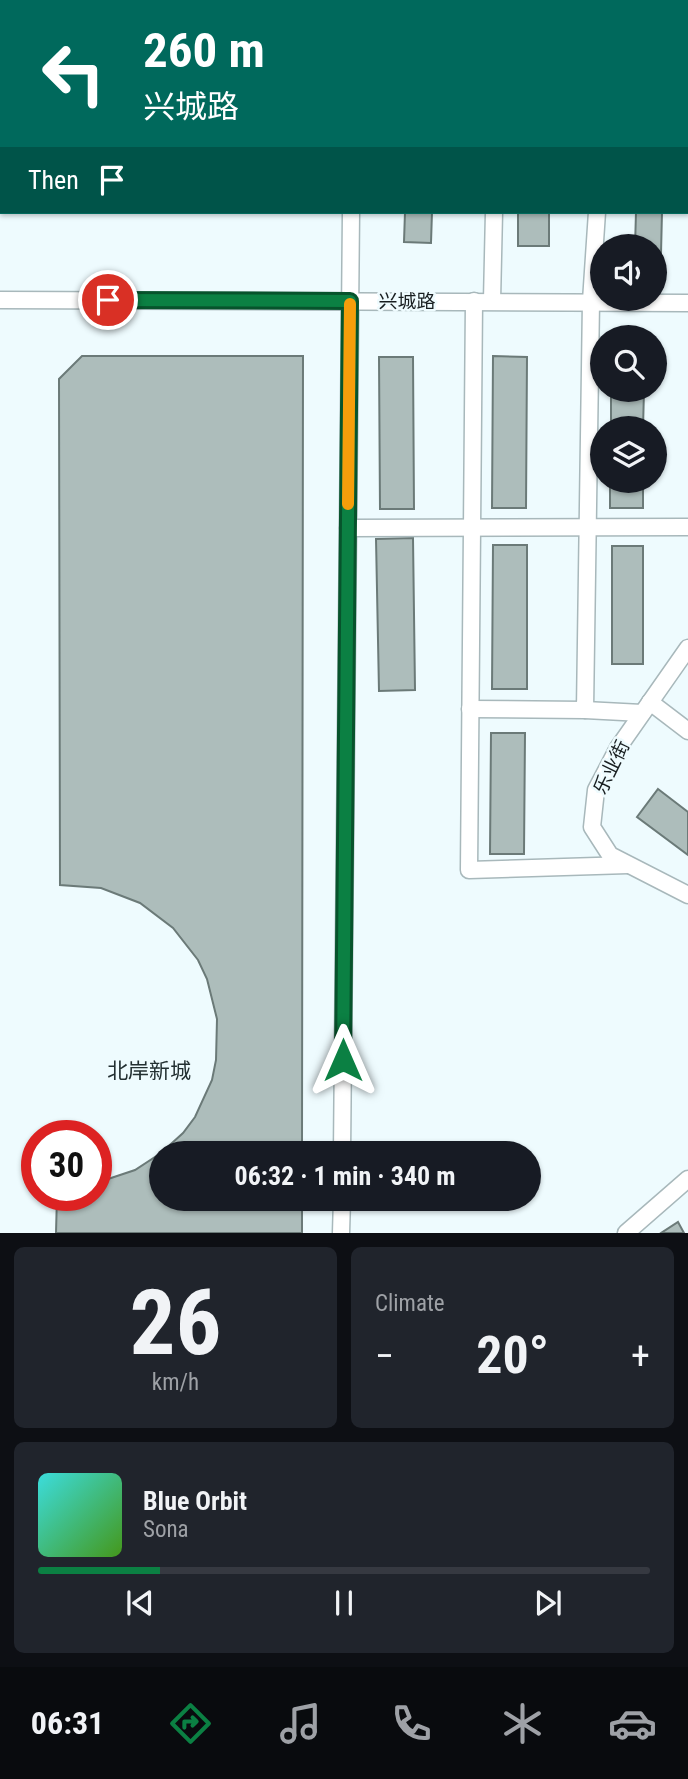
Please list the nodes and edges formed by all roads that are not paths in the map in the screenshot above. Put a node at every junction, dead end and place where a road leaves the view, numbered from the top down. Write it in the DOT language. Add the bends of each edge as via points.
graph roads {
  1 [pos="351,214"];
  2 [pos="494,214"];
  3 [pos="597,214"];
  4 [pos="596,234"];
  5 [pos="0,300"];
  6 [pos="350,301"];
  7 [pos="474,301"];
  8 [pos="492,301"];
  9 [pos="590,301"];
  10 [pos="667,303"];
  11 [pos="688,303"];
  12 [pos="591,311"];
  13 [pos="472,527"];
  14 [pos="586,527"];
  15 [pos="688,527"];
  16 [pos="348,528"];
  17 [pos="688,648"];
  18 [pos="646,707"];
  19 [pos="470,709"];
  20 [pos="585,710"];
  21 [pos="688,731"];
  22 [pos="628,865"];
  23 [pos="688,895"];
  24 [pos="342,1141"];
  25 [pos="688,1179"];
  26 [pos="342,1211"];
  27 [pos="341,1233"];
  28 [pos="626,1233"];
  1 -- 6 [label="street"];
  2 -- 8 [label="street"];
  3 -- 4 [label="street"];
  5 -- 6 [label="street, 兴城路"];
  6 -- 7 [label="street, 兴城路"];
  6 -- 16 [label="street"];
  7 -- 8 [label="street, 兴城路"];
  7 -- 13 [label="street"];
  8 -- 9 [label="street, 兴城路"];
  10 -- 11 [label="street, 兴城路"];
  12 -- 14 [label="street"];
  13 -- 14 [label="street"];
  13 -- 16 [label="street"];
  13 -- 19 [label="street"];
  14 -- 15 [label="street"];
  14 -- 20 [label="street"];
  16 -- 24 [label="street"];
  17 -- 18 [label="street, 乐业街"];
  18 -- 20 [label="street"];
  18 -- 21 [label="street"];
  18 -- 22 [label="street, 乐业街" via="596,790 593,815 592,827 610,855"];
  19 -- 20 [label="street"];
  19 -- 22 [label="street" via="469,870"];
  22 -- 23 [label="street, 乐业街"];
  25 -- 28 [label="street"];
  26 -- 27 [label="street"];
}
